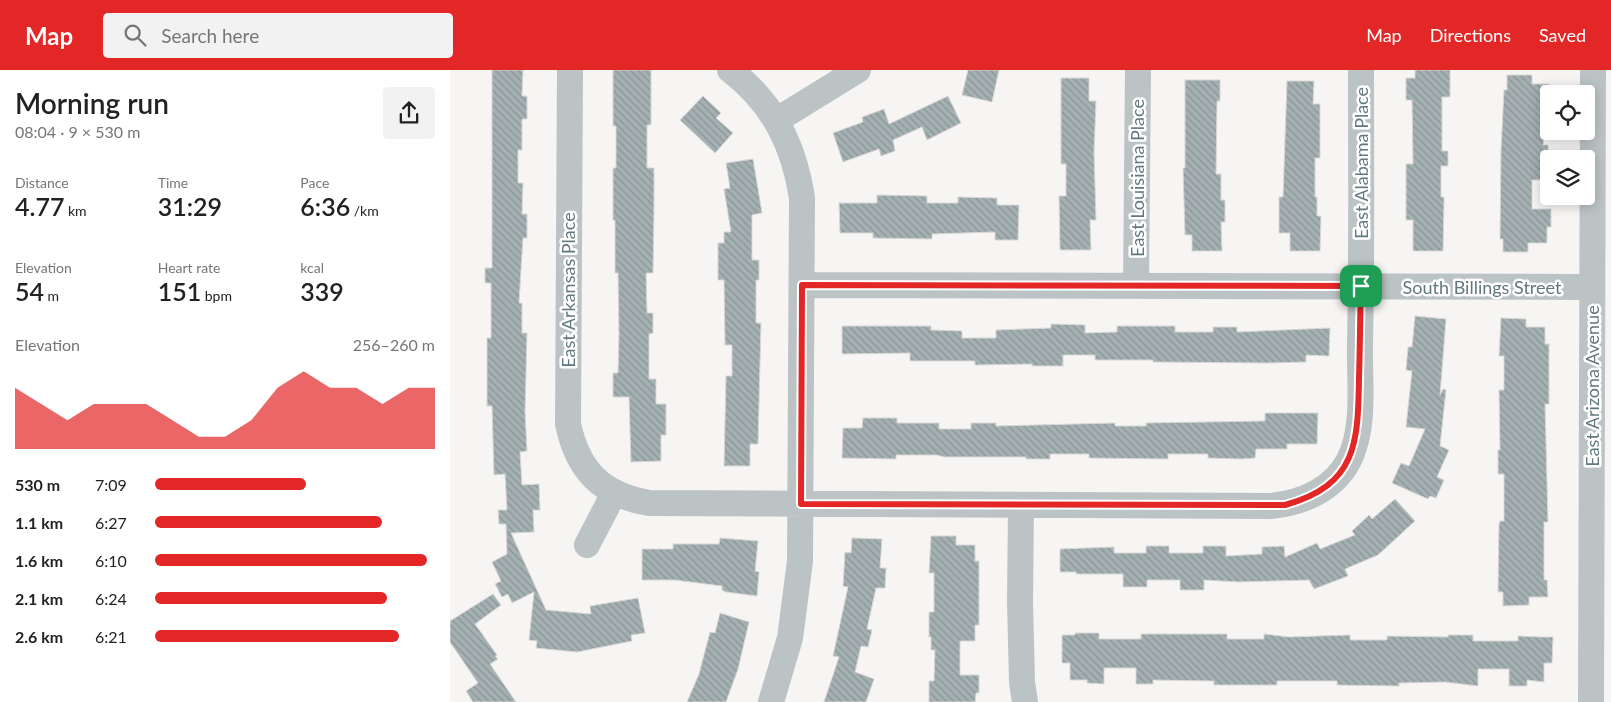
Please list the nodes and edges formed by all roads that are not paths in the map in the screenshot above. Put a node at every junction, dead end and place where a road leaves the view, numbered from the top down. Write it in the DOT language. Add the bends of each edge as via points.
graph roads {
  1 [pos="570,70"];
  2 [pos="730,70"];
  3 [pos="858,70"];
  4 [pos="1138,70"];
  5 [pos="1361,70"];
  6 [pos="1593,70"];
  7 [pos="777,120"];
  8 [pos="802,285"];
  9 [pos="1136,286"];
  10 [pos="1361,286"];
  11 [pos="1592,287"];
  12 [pos="614,493"];
  13 [pos="801,504"];
  14 [pos="1021,505"];
  15 [pos="587,545"];
  16 [pos="1601,636"];
  17 [pos="771,702"];
  18 [pos="1025,702"];
  19 [pos="1591,702"];
  1 -- 12 [label="street, East Arkansas Place" via="568,424 579,459 590,474"];
  2 -- 7 [label="street" via="763,100"];
  3 -- 7 [label="street"];
  4 -- 9 [label="street, East Louisiana Place"];
  5 -- 10 [label="street, East Alabama Place"];
  6 -- 11 [label="street, East Arizona Avenue"];
  7 -- 8 [label="street" via="789,144 802,198"];
  8 -- 9 [label="street, South Billings Street"];
  8 -- 13 [label="street"];
  9 -- 10 [label="street, South Billings Street"];
  10 -- 11 [label="street, South Billings Street"];
  10 -- 14 [label="street, East Alabama Place" via="1357,436 1345,466 1319,492 1302,500 1271,506"];
  11 -- 16 [label="street, East Arizona Avenue"];
  12 -- 13 [label="street, East Arkansas Place" via="649,503"];
  12 -- 15 [label="street"];
  13 -- 14 [label="street, East Arkansas Place"];
  13 -- 17 [label="street" via="800,561 794,612 790,638"];
  14 -- 18 [label="street" via="1020,602"];
  16 -- 19 [label="street, East Arizona Avenue"];
}
